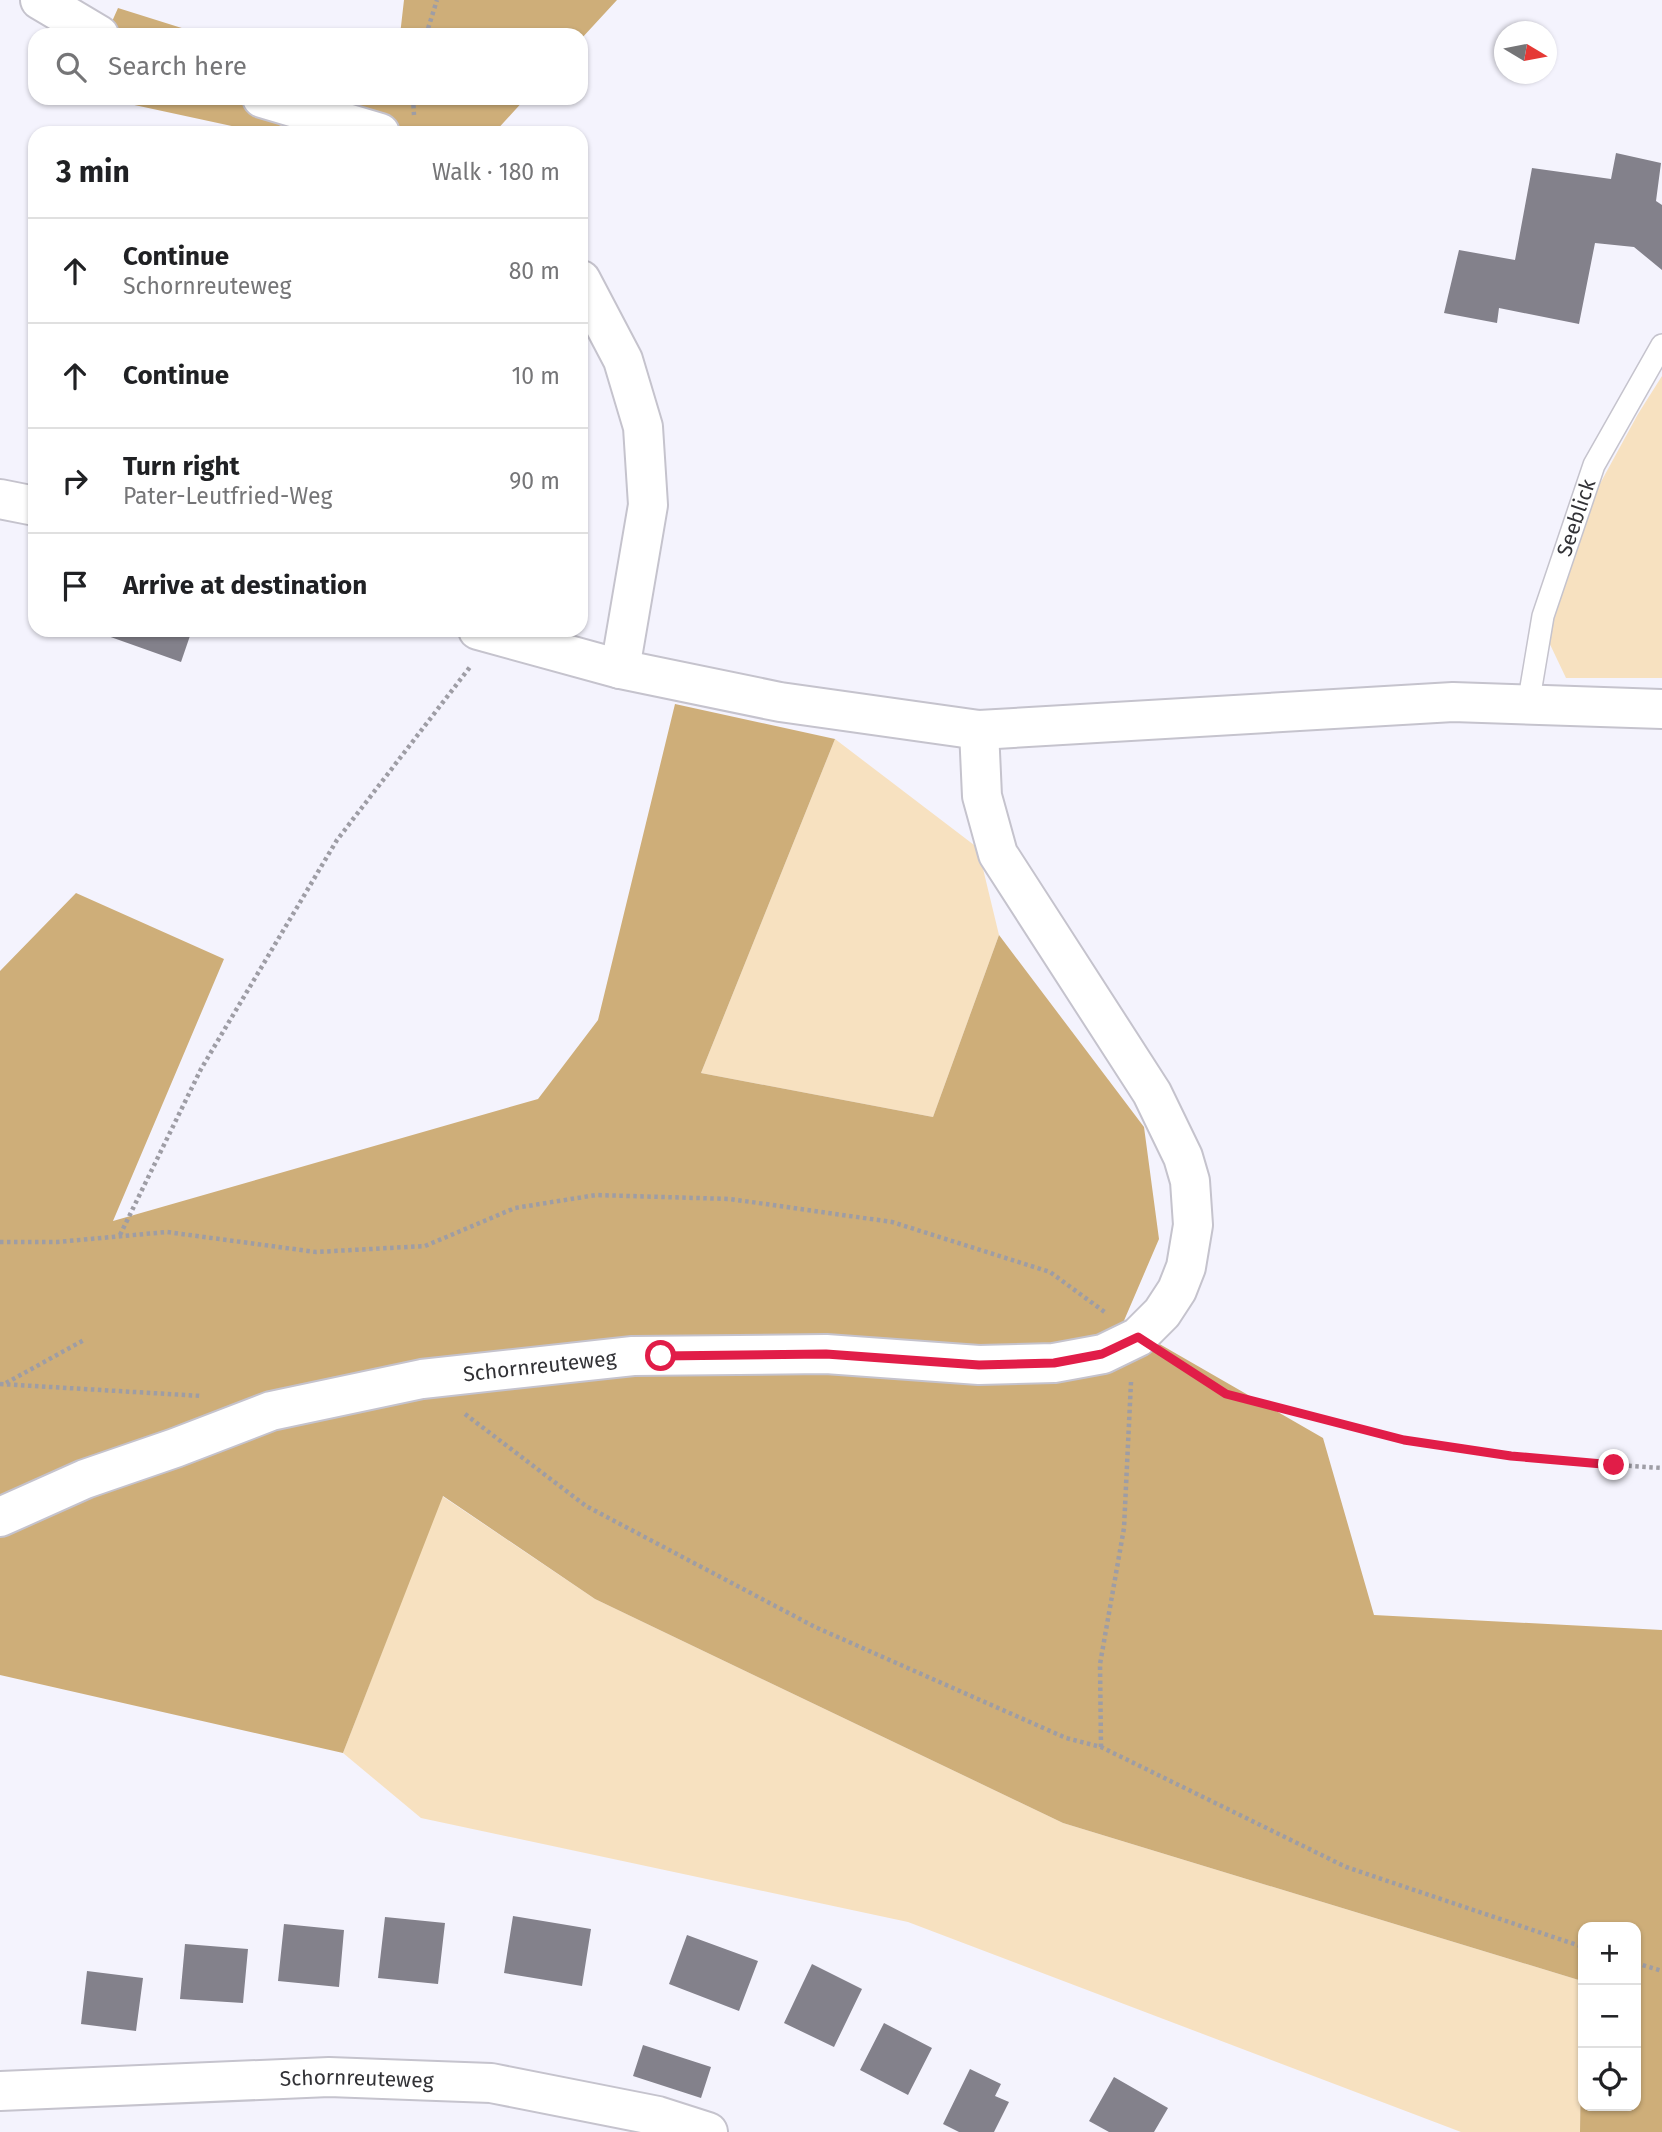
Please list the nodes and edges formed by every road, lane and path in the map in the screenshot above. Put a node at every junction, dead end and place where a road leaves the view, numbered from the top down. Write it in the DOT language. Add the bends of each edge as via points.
graph roads {
  1 [pos="40,0"];
  2 [pos="437,0"];
  3 [pos="87,28"];
  4 [pos="428,28"];
  5 [pos="285,105"];
  6 [pos="356,126"];
  7 [pos="588,293"];
  8 [pos="1662,345"];
  9 [pos="0,499"];
  10 [pos="28,505"];
  11 [pos="483,637"];
  12 [pos="505,637"];
  13 [pos="620,669"];
  14 [pos="1528,705"];
  15 [pos="1662,709"];
  16 [pos="979,730"];
  17 [pos="120,1236"];
  18 [pos="0,1242"];
  19 [pos="1138,1337"];
  20 [pos="84,1340"];
  21 [pos="1102,1354"];
  22 [pos="422,1379"];
  23 [pos="2,1384"];
  24 [pos="209,1397"];
  25 [pos="1662,1468"];
  26 [pos="0,1517"];
  27 [pos="1101,1747"];
  28 [pos="1578,1945"];
  29 [pos="1641,1965"];
  30 [pos="1662,1971"];
  31 [pos="0,2091"];
  32 [pos="708,2132"];
  1 -- 3 [label="street"];
  2 -- 4 [label="path"];
  5 -- 6 [label="street"];
  7 -- 13 [label="street" via="623,360 643,427 648,505"];
  8 -- 14 [label="lane, Seeblick" via="1594,465 1544,616"];
  9 -- 10 [label="street"];
  11 -- 17 [label="path" via="337,840 201,1069"];
  12 -- 13 [label="street"];
  13 -- 16 [label="street" via="780,702"];
  14 -- 15 [label="street"];
  14 -- 16 [label="street" via="1453,702"];
  16 -- 19 [label="street" via="982,796 998,853 1152,1093 1190,1181 1193,1225 1186,1267 1162,1312"];
  17 -- 18 [label="path"];
  17 -- 19 [label="path" via="167,1232 316,1252 425,1246 515,1208 596,1195 730,1199 892,1222 1050,1272"];
  19 -- 21 [label="street, Schornreuteweg"];
  19 -- 25 [label="path" via="1226,1394 1391,1437 1511,1456"];
  20 -- 23 [label="path"];
  21 -- 22 [label="street, Schornreuteweg" via="1054,1363 979,1365 826,1354 633,1356"];
  21 -- 27 [label="path" via="1131,1382 1124,1528 1100,1664"];
  22 -- 26 [label="street, Schornreuteweg" via="271,1411 85,1479"];
  22 -- 27 [label="path" via="586,1506 815,1627 1066,1738"];
  23 -- 24 [label="path"];
  27 -- 28 [label="path" via="1346,1867"];
  29 -- 30 [label="path"];
  31 -- 32 [label="street, Schornreuteweg" via="329,2077 491,2083 658,2116"];
}
